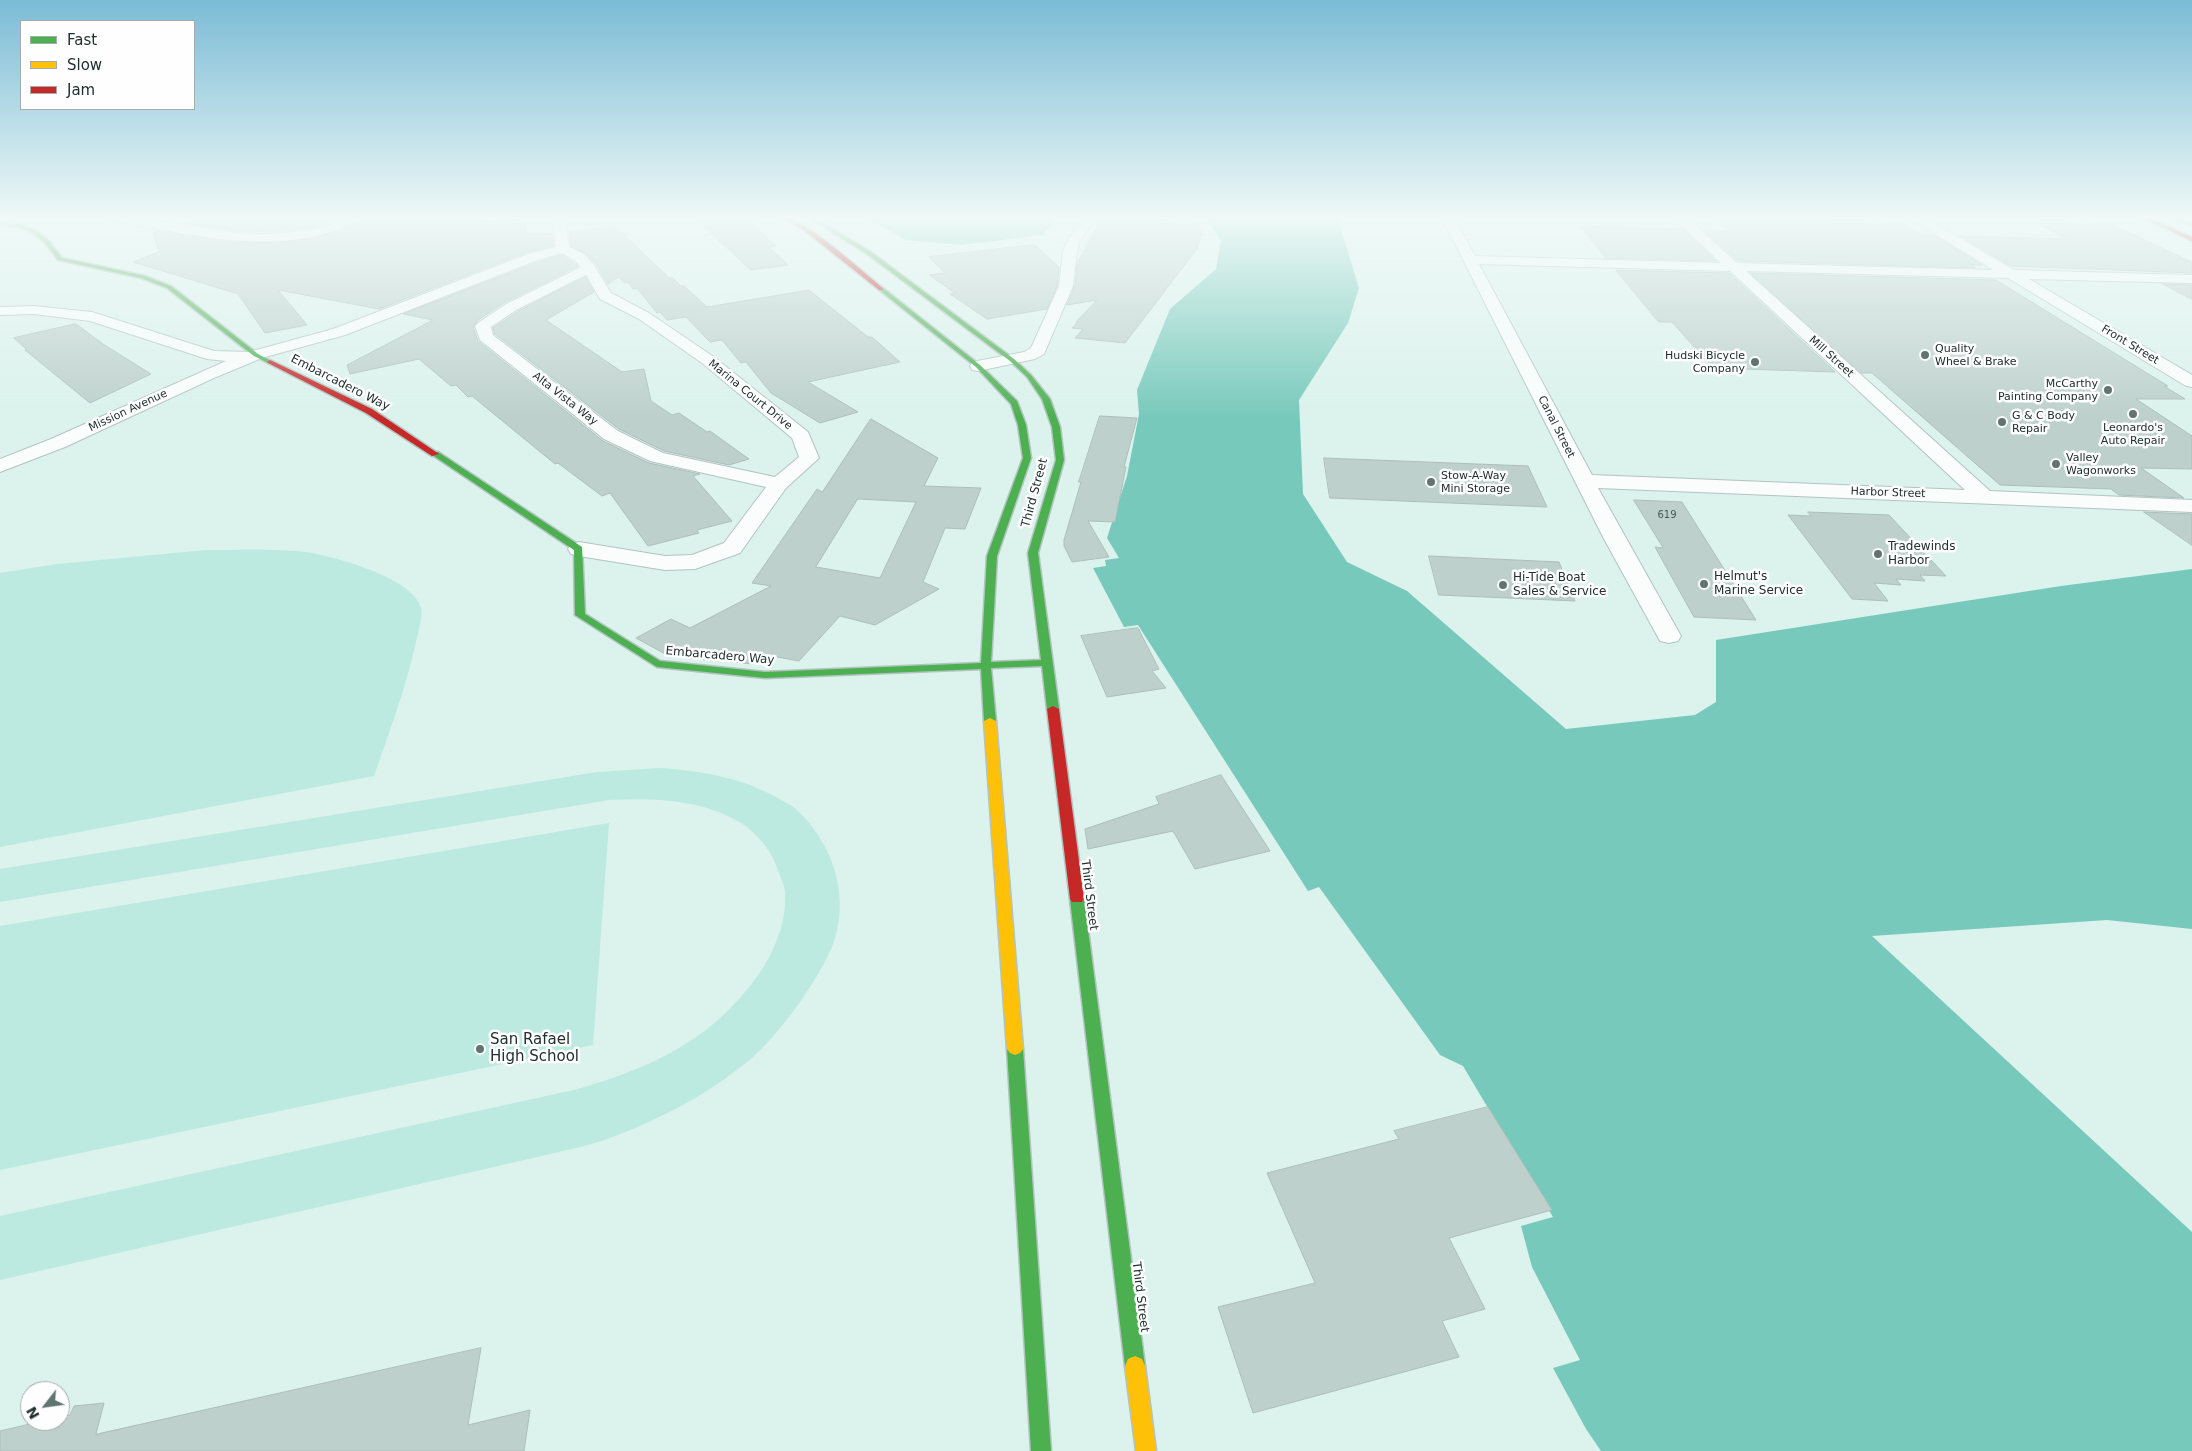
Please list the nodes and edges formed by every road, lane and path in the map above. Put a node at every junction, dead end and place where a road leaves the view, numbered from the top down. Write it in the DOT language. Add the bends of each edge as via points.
graph roads {
  1 [pos="160,284"];
  2 [pos="462,284"];
  3 [pos="559,284"];
  4 [pos="598,284"];
  5 [pos="875,284"];
  6 [pos="910,284"];
  7 [pos="1066,284"];
  8 [pos="1482,284"];
  9 [pos="1752,284"];
  10 [pos="2027,284"];
  11 [pos="0,311"];
  12 [pos="256,356"];
  13 [pos="1012,360"];
  14 [pos="978,366"];
  15 [pos="2192,382"];
  16 [pos="0,466"];
  17 [pos="1585,481"];
  18 [pos="779,484"];
  19 [pos="1984,497"];
  20 [pos="2192,506"];
  21 [pos="579,548"];
  22 [pos="1669,636"];
  23 [pos="1045,663"];
  24 [pos="986,666"];
  25 [pos="1040,1451"];
  26 [pos="1146,1451"];
  1 -- 12 [label="main road, Embarcadero Way" via="197,306"];
  2 -- 12 [label="street" via="339,332"];
  3 -- 18 [label="street, Alta Vista Way" via="483,326 486,337 611,435 657,457"];
  4 -- 18 [label="street, Marina Court Drive" via="605,296 644,316 708,360 801,436 809,458"];
  5 -- 14 [label="main road, Third Street"];
  6 -- 13 [label="main road, Third Street"];
  7 -- 13 [label="street" via="1038,351"];
  8 -- 17 [label="street, Canal Street"];
  9 -- 19 [label="street, Mill Street"];
  10 -- 15 [label="street, Front Street"];
  11 -- 12 [label="street" via="34,310 92,317 213,356"];
  12 -- 16 [label="street, Mission Avenue"];
  12 -- 21 [label="main road, Embarcadero Way" via="369,411"];
  13 -- 14 [label="street"];
  13 -- 23 [label="main road, Third Street" via="1046,399 1056,427 1060,460 1032,553"];
  14 -- 24 [label="main road, Third Street" via="1014,403 1022,424 1027,458 992,556"];
  17 -- 19 [label="street, Harbor Street"];
  17 -- 22 [label="street, Canal Street"];
  18 -- 21 [label="street, Marina Court Drive" via="732,548 695,562 665,563"];
  19 -- 20 [label="street, Harbor Street"];
  21 -- 24 [label="main road, Embarcadero Way" via="580,615 657,664 764,675"];
  23 -- 24 [label="main road, Embarcadero Way"];
  23 -- 26 [label="main road, Third Street"];
  24 -- 25 [label="main road, Third Street" via="1004,886"];
}
